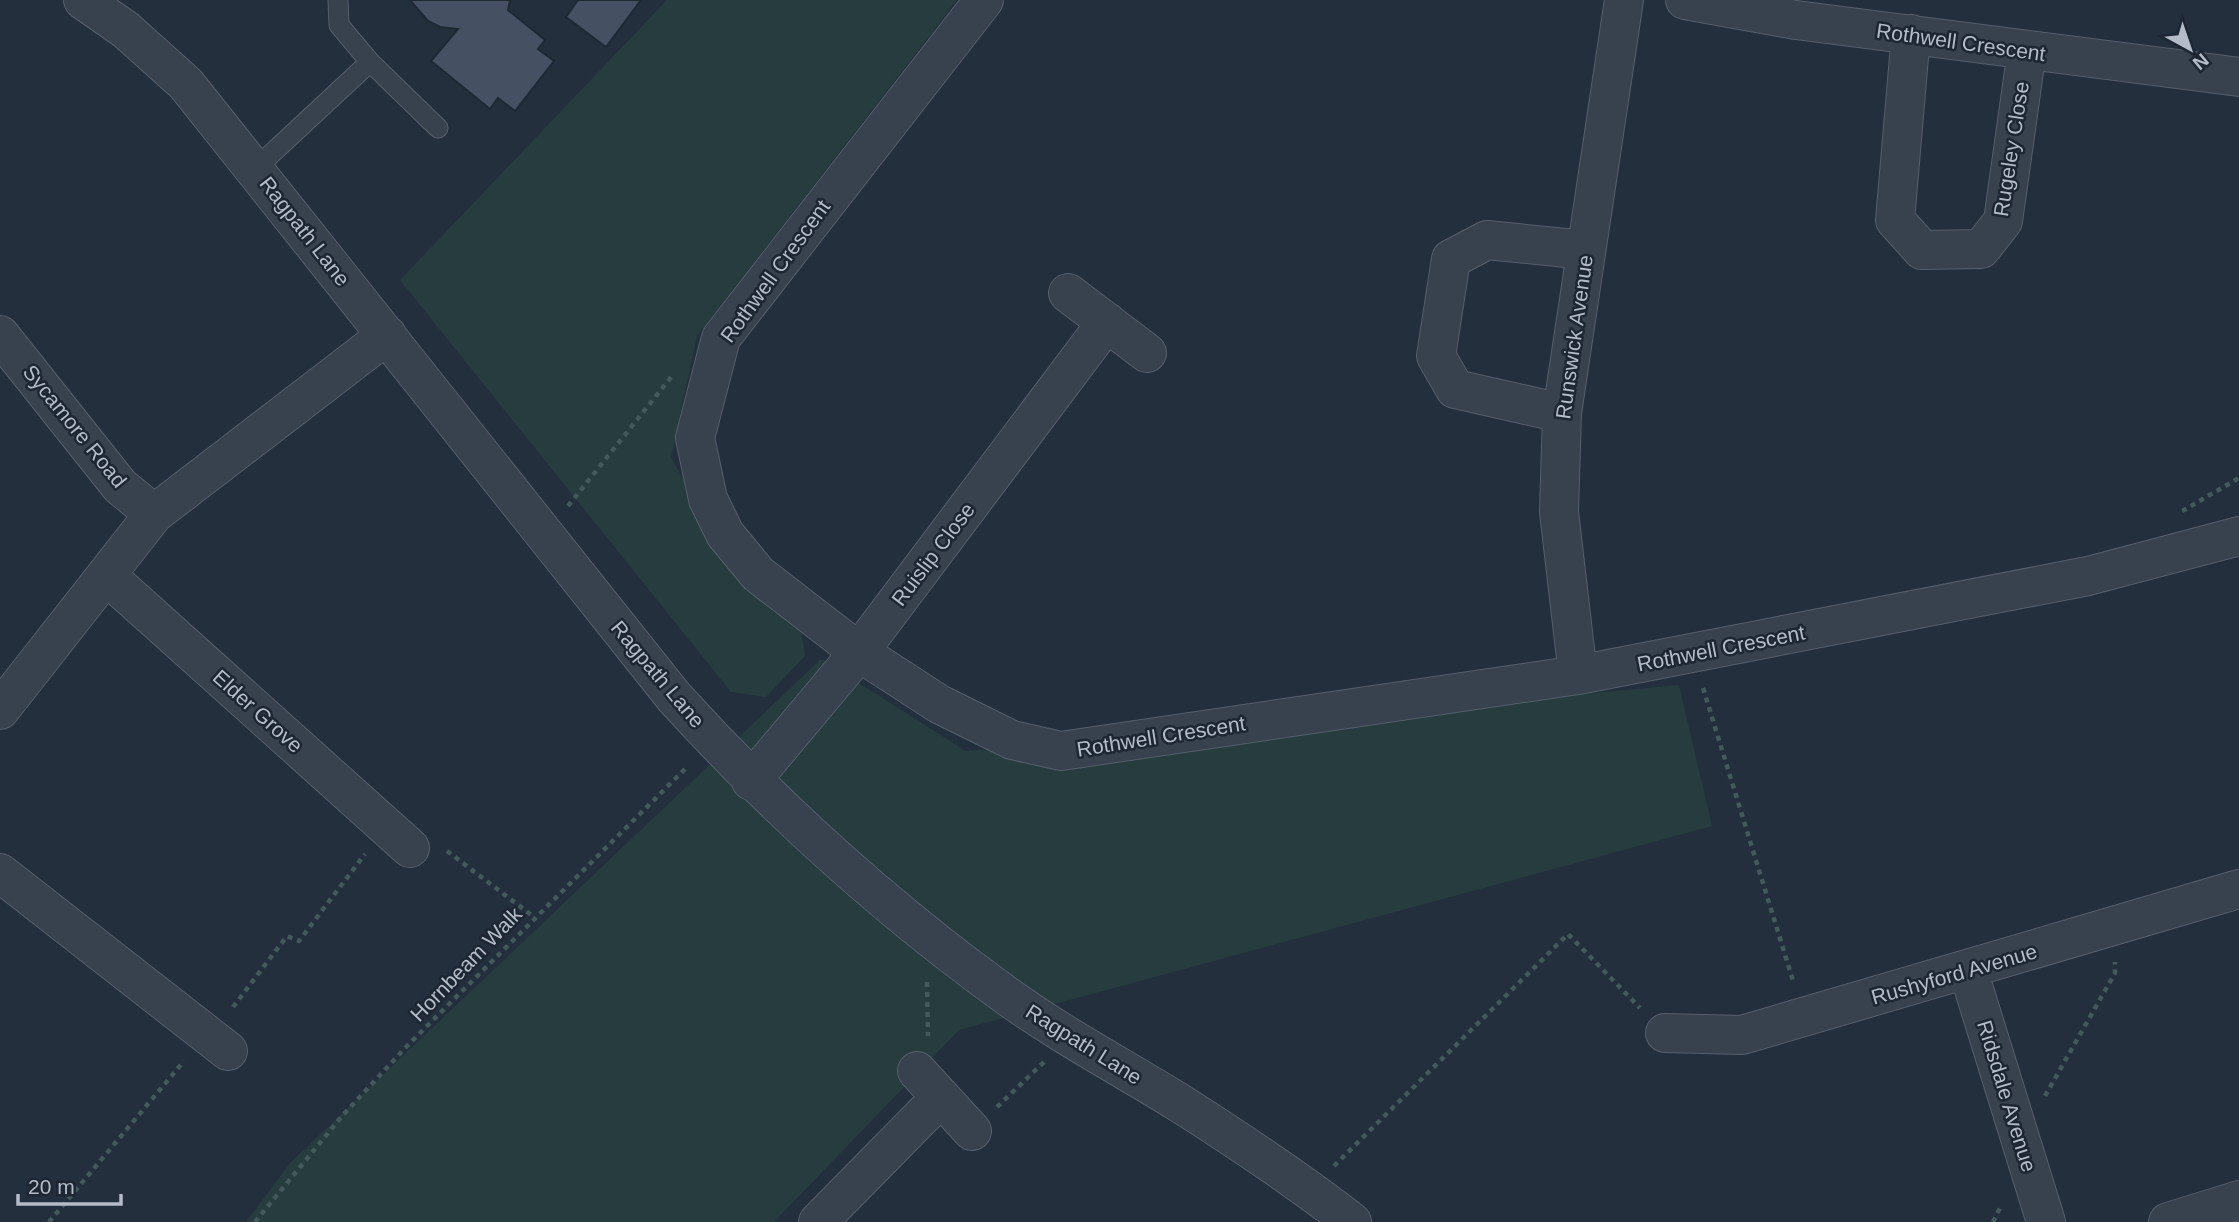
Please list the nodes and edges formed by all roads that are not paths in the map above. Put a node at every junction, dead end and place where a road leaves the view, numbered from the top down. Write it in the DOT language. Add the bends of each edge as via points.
graph roads {
  1 [pos="83,0"];
  2 [pos="338,0"];
  3 [pos="984,0"];
  4 [pos="1625,0"];
  5 [pos="1685,0"];
  6 [pos="1912,34"];
  7 [pos="2027,50"];
  8 [pos="370,62"];
  9 [pos="2239,77"];
  10 [pos="438,128"];
  11 [pos="256,168"];
  12 [pos="1586,250"];
  13 [pos="1068,293"];
  14 [pos="1108,323"];
  15 [pos="0,335"];
  16 [pos="387,335"];
  17 [pos="1147,353"];
  18 [pos="1562,413"];
  19 [pos="153,514"];
  20 [pos="2239,536"];
  21 [pos="106,575"];
  22 [pos="859,652"];
  23 [pos="1578,675"];
  24 [pos="0,710"];
  25 [pos="751,781"];
  26 [pos="387,843"];
  27 [pos="0,873"];
  28 [pos="2239,889"];
  29 [pos="1968,970"];
  30 [pos="1665,1033"];
  31 [pos="227,1053"];
  32 [pos="972,1131"];
  33 [pos="2239,1200"];
  34 [pos="2178,1221"];
  35 [pos="818,1222"];
  36 [pos="1352,1222"];
  37 [pos="2046,1222"];
  1 -- 11 [label="street, Ragpath Lane" via="126,30 186,84"];
  2 -- 8 [label="lane" via="339,25"];
  3 -- 22 [label="street, Rothwell Crescent" via="721,338 695,438 708,499 725,534 758,574"];
  4 -- 12 [label="street, Runswick Avenue"];
  5 -- 6 [label="street, Rothwell Crescent"];
  6 -- 7 [label="street, Rothwell Crescent"];
  6 -- 7 [label="street, Rugeley Close" via="1895,220 1922,250 1981,249 2003,221"];
  7 -- 9 [label="street, Rothwell Crescent"];
  8 -- 10 [label="lane"];
  8 -- 11 [label="lane"];
  11 -- 16 [label="street, Ragpath Lane"];
  12 -- 18 [label="street, Runswick Avenue"];
  12 -- 18 [label="street" via="1487,240 1451,259 1436,356 1455,389"];
  13 -- 14 [label="street"];
  14 -- 17 [label="street"];
  14 -- 22 [label="street, Ruislip Close"];
  15 -- 19 [label="street, Sycamore Road" via="120,486"];
  16 -- 19 [label="street"];
  16 -- 25 [label="street, Ragpath Lane" via="674,697"];
  18 -- 23 [label="street, Runswick Avenue" via="1559,512"];
  19 -- 21 [label="street"];
  20 -- 23 [label="street, Rothwell Crescent" via="2088,576"];
  21 -- 24 [label="street"];
  21 -- 26 [label="street, Elder Grove"];
  22 -- 23 [label="street, Rothwell Crescent" via="951,710 1012,740 1061,751"];
  22 -- 25 [label="street, Ruislip Close"];
  25 -- 36 [label="street, Ragpath Lane" via="814,841 1004,995 1179,1102"];
  27 -- 31 [label="street"];
  28 -- 29 [label="street, Rushyford Avenue"];
  29 -- 30 [label="street, Rushyford Avenue" via="1742,1035"];
  29 -- 37 [label="street, Ridsdale Avenue"];
  32 -- 35 [label="street" via="929,1084"];
  33 -- 34 [label="street"];
}
